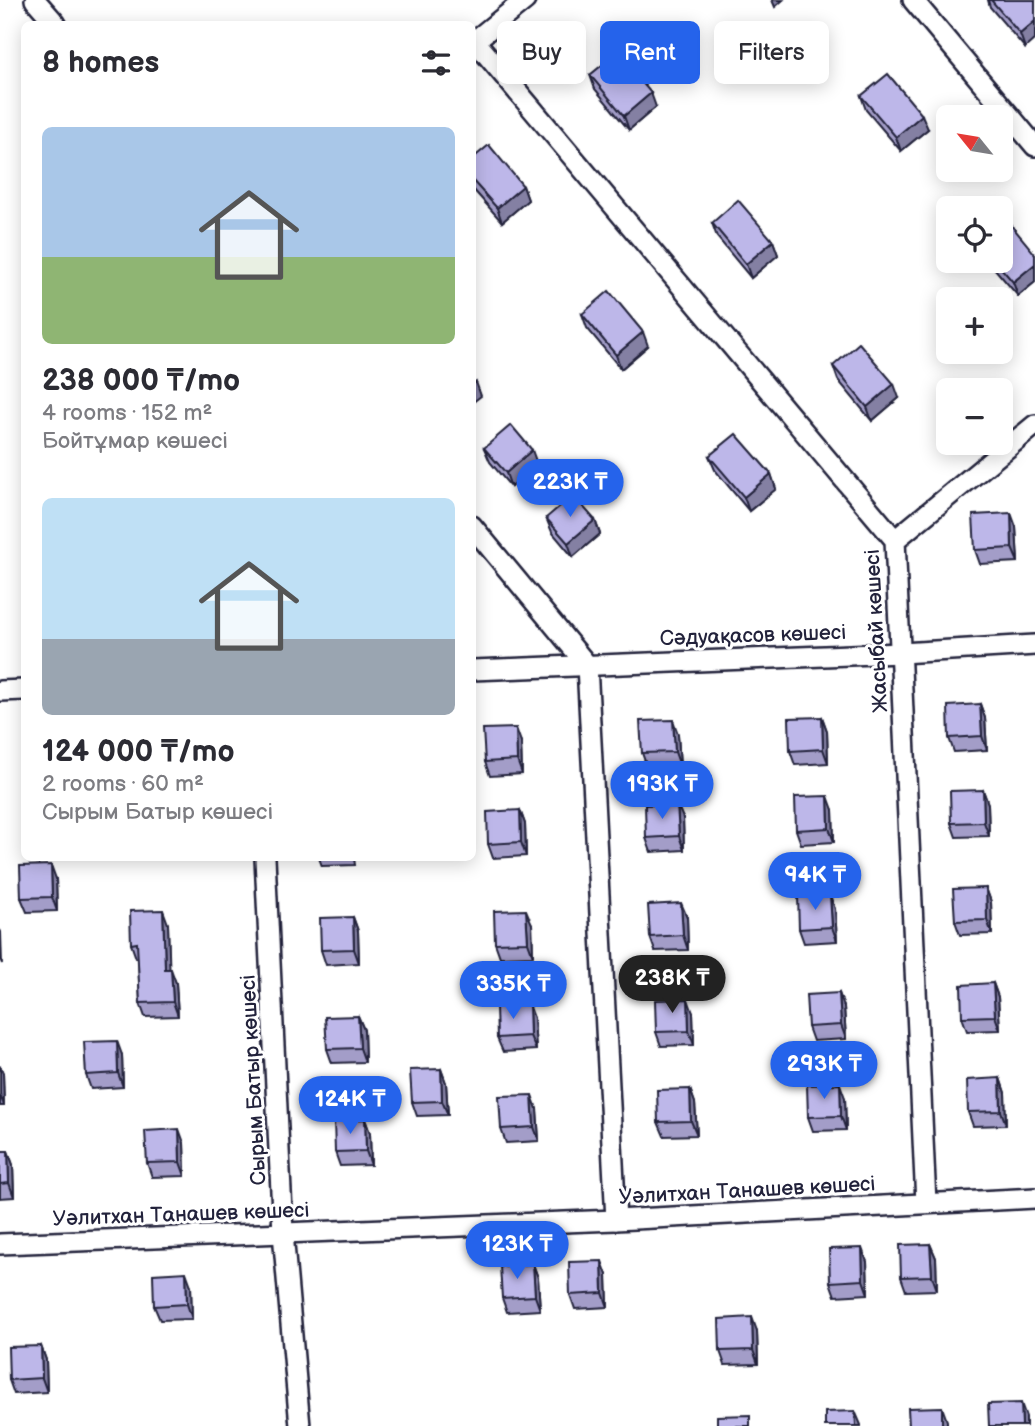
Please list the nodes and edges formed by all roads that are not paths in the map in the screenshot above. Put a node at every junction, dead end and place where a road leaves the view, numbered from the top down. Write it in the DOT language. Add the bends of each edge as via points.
graph roads {
  1 [pos="36,0"];
  2 [pos="525,0"];
  3 [pos="913,0"];
  4 [pos="54,21"];
  5 [pos="476,40"];
  6 [pos="476,44"];
  7 [pos="1035,146"];
  8 [pos="1035,425"];
  9 [pos="476,531"];
  10 [pos="895,540"];
  11 [pos="1035,645"];
  12 [pos="901,653"];
  13 [pos="587,664"];
  14 [pos="476,670"];
  15 [pos="21,690"];
  16 [pos="0,691"];
  17 [pos="265,861"];
  18 [pos="1035,1198"];
  19 [pos="926,1203"];
  20 [pos="617,1220"];
  21 [pos="283,1233"];
  22 [pos="0,1244"];
  23 [pos="300,1426"];
  1 -- 4 [label="street"];
  2 -- 5 [label="street"];
  3 -- 7 [label="street"];
  6 -- 10 [label="street, Жасыбай көшесі"];
  8 -- 10 [label="street"];
  9 -- 13 [label="street"];
  10 -- 12 [label="street, Жасыбай көшесі"];
  11 -- 12 [label="street, Сәдуақасов көшесі"];
  12 -- 13 [label="street, Сәдуақасов көшесі"];
  12 -- 19 [label="street, Жасыбай көшесі"];
  13 -- 14 [label="street, Сәдуақасов көшесі"];
  13 -- 20 [label="street"];
  15 -- 16 [label="street"];
  17 -- 21 [label="street, Сырым Батыр көшесі"];
  18 -- 19 [label="street, Уәлитхан Танашев көшесі"];
  19 -- 20 [label="street, Уәлитхан Танашев көшесі"];
  20 -- 21 [label="street, Уәлитхан Танашев көшесі"];
  21 -- 22 [label="street, Уәлитхан Танашев көшесі"];
  21 -- 23 [label="street, Сырым Батыр көшесі"];
}
